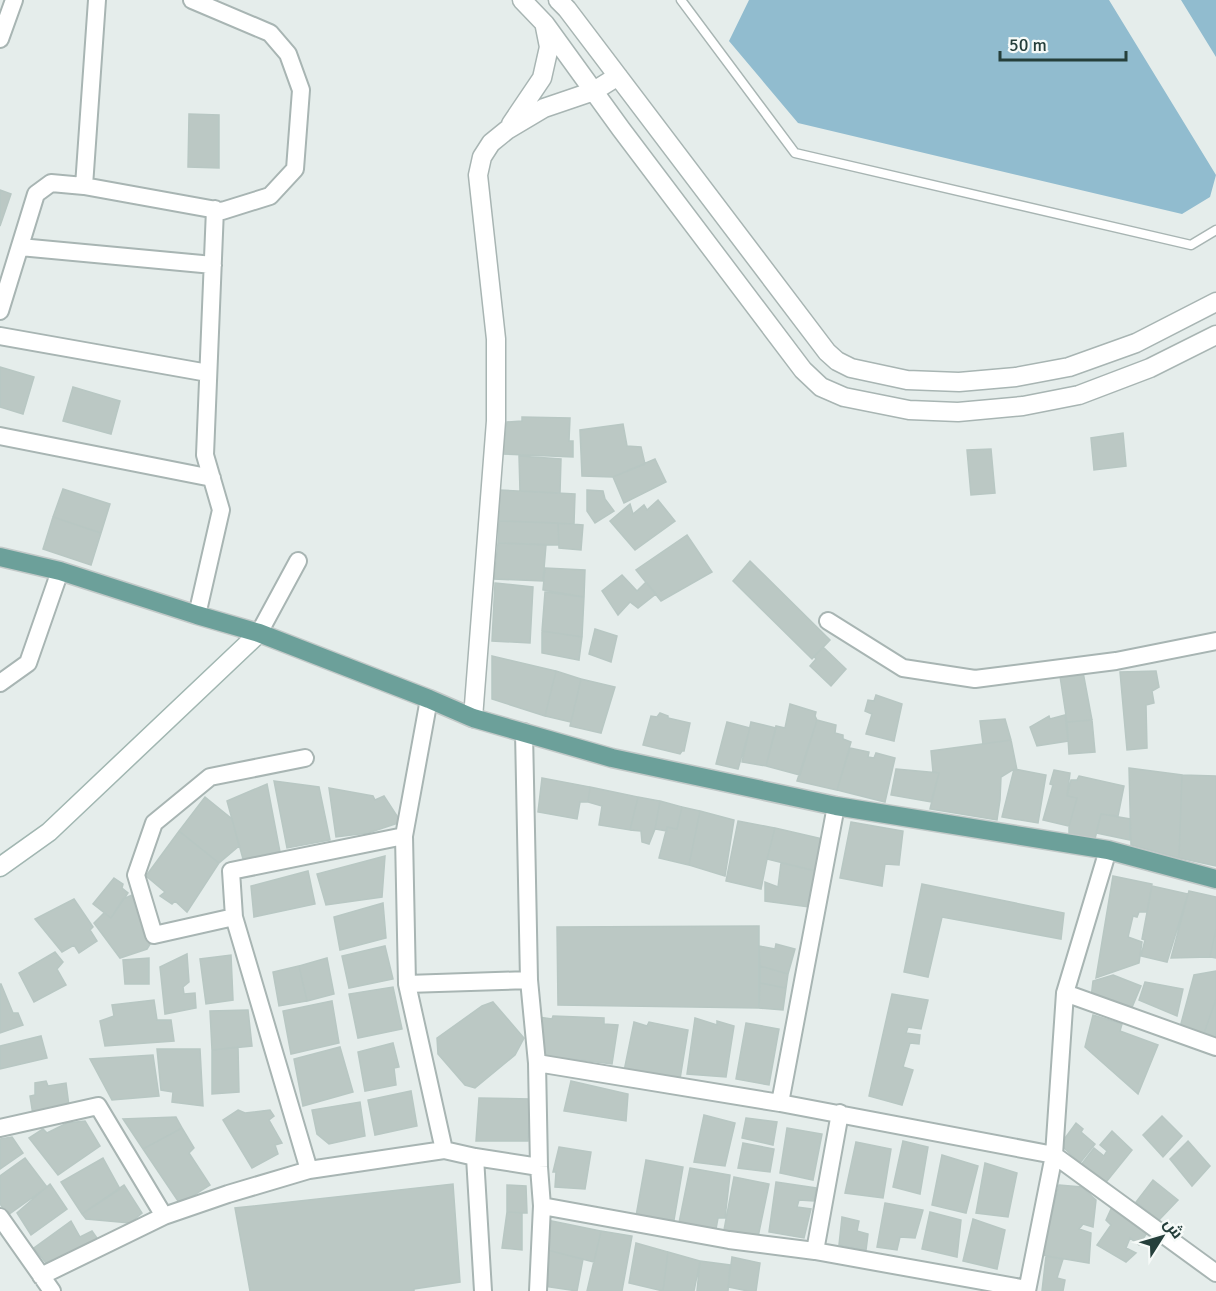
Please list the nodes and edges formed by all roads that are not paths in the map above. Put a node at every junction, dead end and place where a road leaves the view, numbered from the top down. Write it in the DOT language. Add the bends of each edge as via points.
graph roads {
  1 [pos="14,0"];
  2 [pos="97,0"];
  3 [pos="192,0"];
  4 [pos="522,0"];
  5 [pos="558,0"];
  6 [pos="681,0"];
  7 [pos="545,24"];
  8 [pos="0,39"];
  9 [pos="618,76"];
  10 [pos="594,91"];
  11 [pos="507,130"];
  12 [pos="84,186"];
  13 [pos="215,209"];
  14 [pos="1216,230"];
  15 [pos="20,247"];
  16 [pos="213,265"];
  17 [pos="1216,302"];
  18 [pos="0,310"];
  19 [pos="1216,335"];
  20 [pos="0,336"];
  21 [pos="208,373"];
  22 [pos="0,436"];
  23 [pos="212,478"];
  24 [pos="0,557"];
  25 [pos="298,561"];
  26 [pos="60,571"];
  27 [pos="197,615"];
  28 [pos="828,621"];
  29 [pos="259,633"];
  30 [pos="1216,641"];
  31 [pos="0,683"];
  32 [pos="429,699"];
  33 [pos="473,718"];
  34 [pos="524,732"];
  35 [pos="305,758"];
  36 [pos="836,806"];
  37 [pos="404,836"];
  38 [pos="1108,850"];
  39 [pos="0,867"];
  40 [pos="1216,879"];
  41 [pos="234,917"];
  42 [pos="529,980"];
  43 [pos="407,984"];
  44 [pos="1065,993"];
  45 [pos="1216,1047"];
  46 [pos="537,1063"];
  47 [pos="780,1103"];
  48 [pos="840,1113"];
  49 [pos="0,1128"];
  50 [pos="444,1150"];
  51 [pos="1054,1155"];
  52 [pos="475,1157"];
  53 [pos="539,1167"];
  54 [pos="309,1170"];
  55 [pos="542,1206"];
  56 [pos="164,1216"];
  57 [pos="0,1217"];
  58 [pos="815,1251"];
  59 [pos="1216,1273"];
  60 [pos="41,1276"];
  61 [pos="1027,1290"];
  62 [pos="51,1291"];
  63 [pos="483,1291"];
  64 [pos="538,1291"];
  1 -- 8 [label="street"];
  2 -- 12 [label="street"];
  3 -- 13 [label="street" via="270,33 288,54 300,90 295,169 270,196 222,211"];
  4 -- 7 [label="street"];
  5 -- 9 [label="street"];
  6 -- 14 [label="lane" via="795,153 1191,245"];
  7 -- 10 [label="street"];
  7 -- 11 [label="street" via="549,47 542,78"];
  9 -- 10 [label="street"];
  9 -- 17 [label="street" via="827,352 851,368 908,380 959,382 1069,368 1136,343"];
  10 -- 11 [label="street" via="544,108"];
  10 -- 19 [label="street" via="803,370 821,387 844,398 909,410 958,412 1023,406 1079,395 1150,369"];
  11 -- 33 [label="street" via="491,142 478,175 496,339 496,421"];
  12 -- 13 [label="street"];
  12 -- 15 [label="street" via="51,183 36,194"];
  13 -- 16 [label="street"];
  15 -- 16 [label="street"];
  15 -- 18 [label="street"];
  16 -- 21 [label="street"];
  20 -- 21 [label="street"];
  21 -- 23 [label="street" via="205,455"];
  22 -- 23 [label="street"];
  23 -- 27 [label="street" via="221,510"];
  24 -- 26 [label="main road"];
  25 -- 29 [label="street"];
  26 -- 27 [label="main road"];
  26 -- 31 [label="street" via="28,663"];
  27 -- 29 [label="main road"];
  28 -- 30 [label="street" via="903,668 975,679 1116,661"];
  29 -- 32 [label="main road"];
  29 -- 39 [label="street" via="49,832"];
  32 -- 33 [label="main road"];
  32 -- 37 [label="street"];
  33 -- 34 [label="main road"];
  34 -- 36 [label="main road" via="612,758"];
  34 -- 42 [label="street"];
  35 -- 41 [label="street" via="210,777 154,823 135,875 154,935"];
  36 -- 38 [label="main road"];
  36 -- 47 [label="street"];
  37 -- 41 [label="street" via="231,871"];
  37 -- 43 [label="street"];
  38 -- 40 [label="main road"];
  38 -- 44 [label="street"];
  41 -- 54 [label="street"];
  42 -- 43 [label="street"];
  42 -- 46 [label="street"];
  43 -- 50 [label="street"];
  44 -- 45 [label="street"];
  44 -- 51 [label="street"];
  46 -- 47 [label="street"];
  46 -- 53 [label="street"];
  47 -- 48 [label="street"];
  48 -- 51 [label="street"];
  48 -- 58 [label="street"];
  49 -- 56 [label="street" via="98,1106"];
  50 -- 52 [label="street"];
  50 -- 54 [label="street"];
  51 -- 59 [label="street"];
  51 -- 61 [label="street"];
  52 -- 53 [label="street"];
  52 -- 63 [label="street"];
  53 -- 55 [label="street"];
  54 -- 56 [label="street"];
  55 -- 58 [label="street" via="729,1240"];
  55 -- 64 [label="street"];
  56 -- 60 [label="street"];
  57 -- 60 [label="street"];
  58 -- 61 [label="street"];
  60 -- 62 [label="street"];
}
